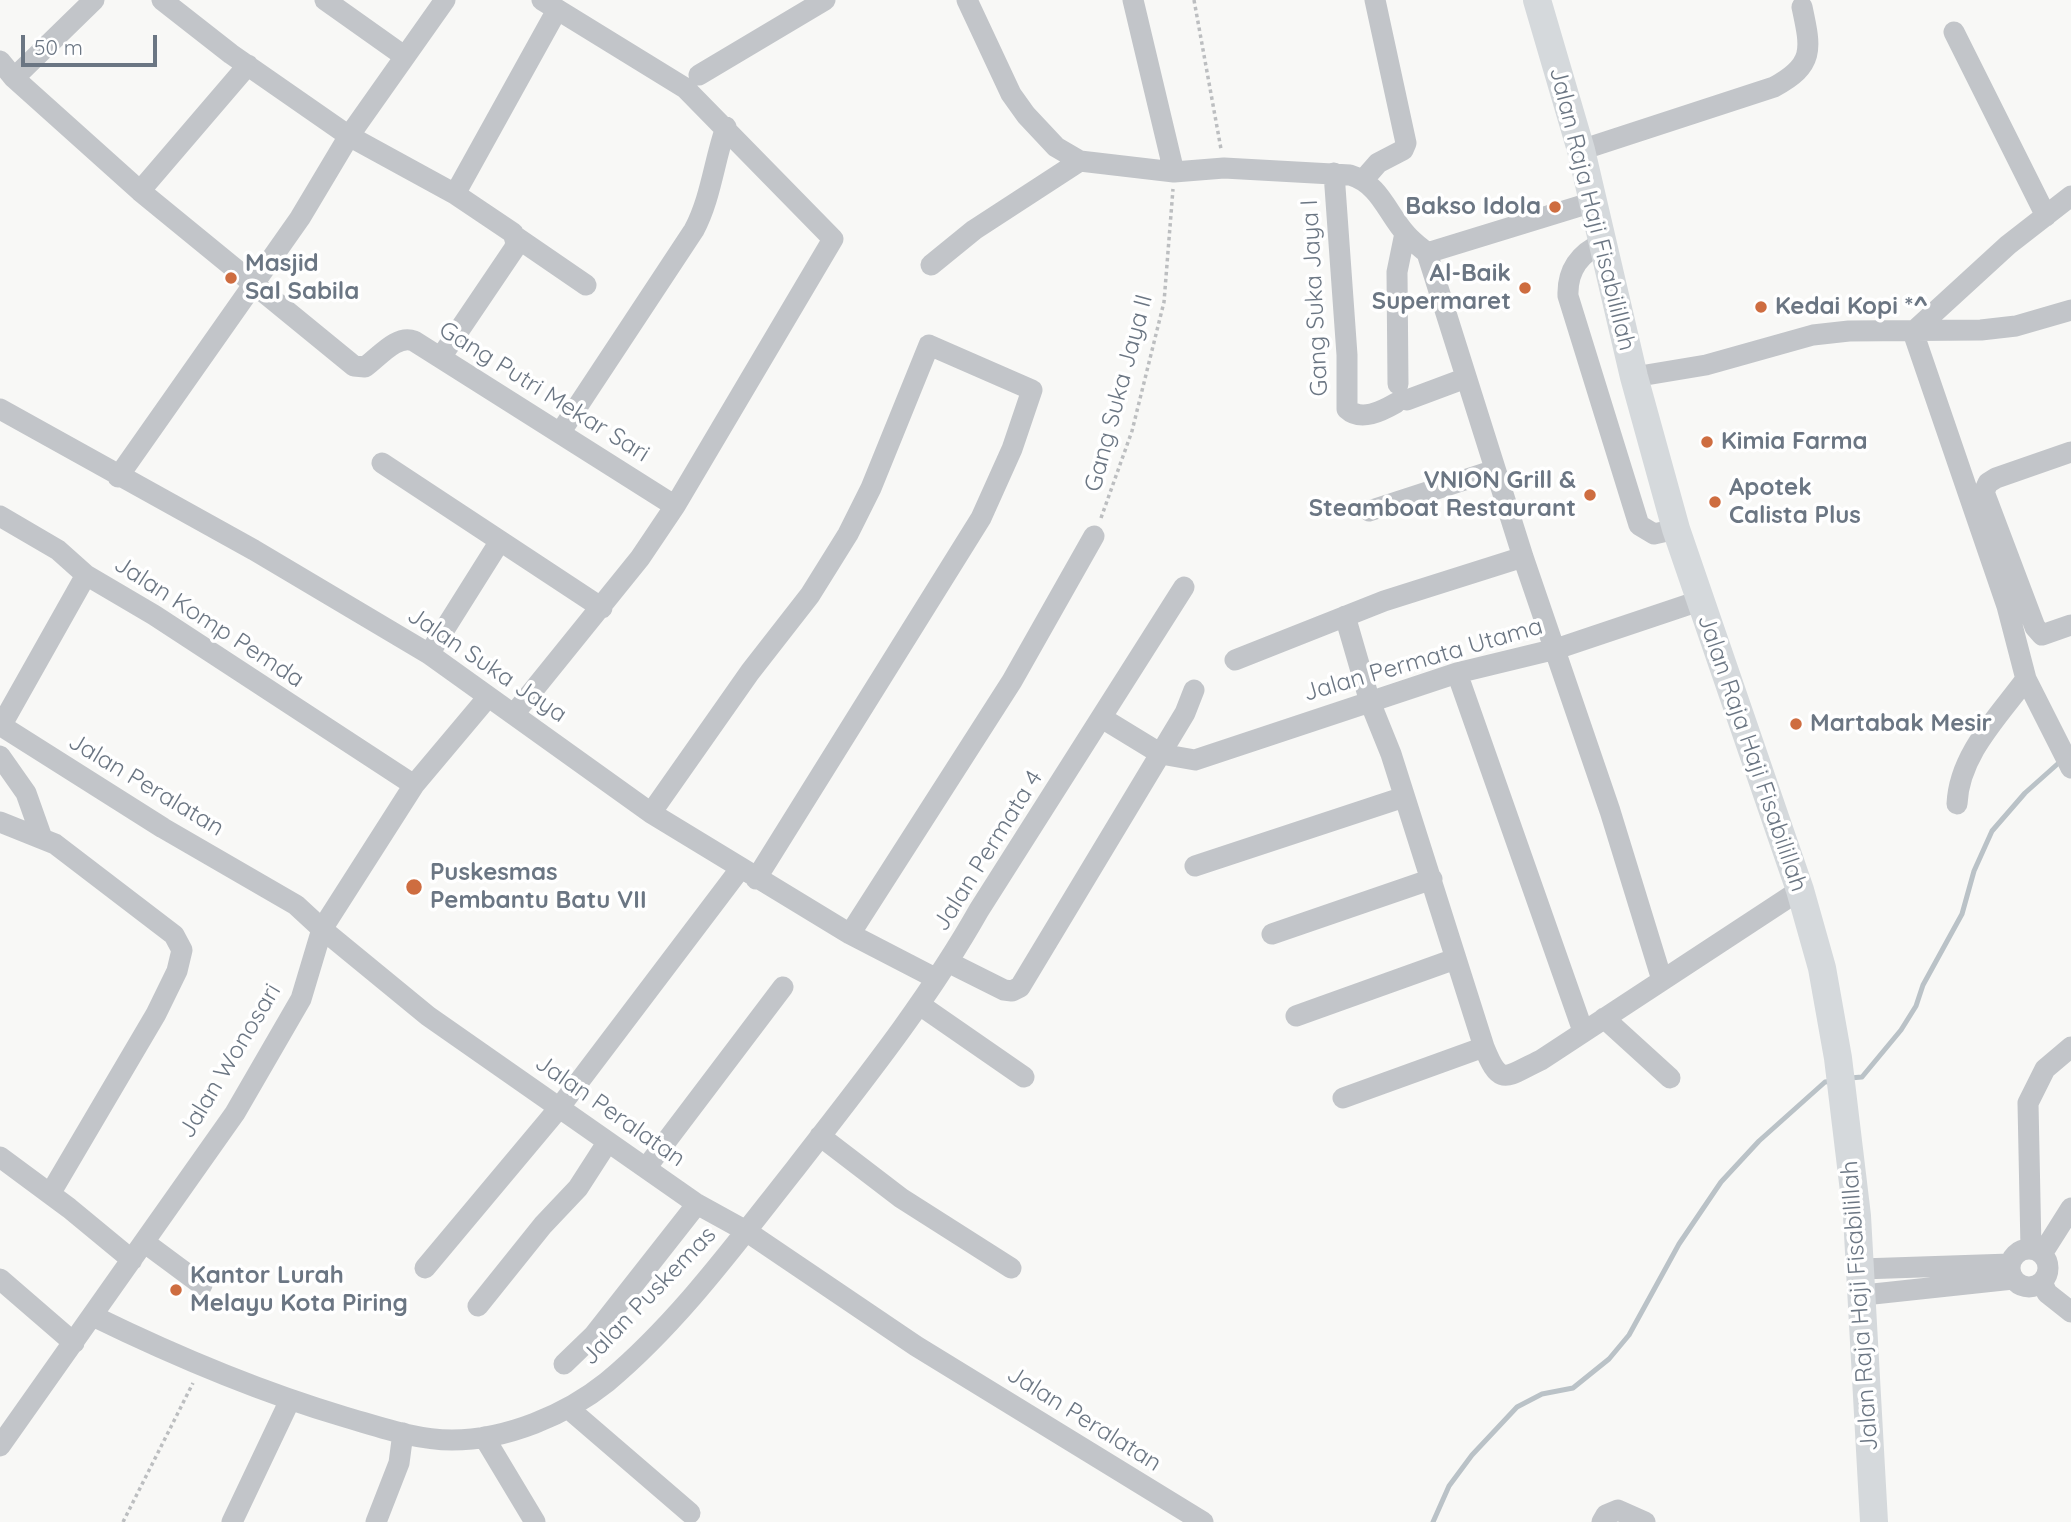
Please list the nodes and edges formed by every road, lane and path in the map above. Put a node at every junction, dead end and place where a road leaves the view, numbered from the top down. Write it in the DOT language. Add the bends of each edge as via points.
graph roads {
  1 [pos="162,0"];
  2 [pos="325,0"];
  3 [pos="445,0"];
  4 [pos="825,0"];
  5 [pos="967,0"];
  6 [pos="1133,0"];
  7 [pos="1194,0"];
  8 [pos="1376,0"];
  9 [pos="1537,0"];
  10 [pos="87,2"];
  11 [pos="550,5"];
  12 [pos="1802,7"];
  13 [pos="1954,32"];
  14 [pos="404,56"];
  15 [pos="0,61"];
  16 [pos="248,65"];
  17 [pos="699,75"];
  18 [pos="15,78"];
  19 [pos="726,127"];
  20 [pos="349,136"];
  21 [pos="1581,149"];
  22 [pos="1080,161"];
  23 [pos="1226,168"];
  24 [pos="1174,172"];
  25 [pos="1334,173"];
  26 [pos="1364,179"];
  27 [pos="140,191"];
  28 [pos="455,194"];
  29 [pos="2071,196"];
  30 [pos="1593,202"];
  31 [pos="2046,216"];
  32 [pos="1405,233"];
  33 [pos="516,237"];
  34 [pos="1603,243"];
  35 [pos="1427,253"];
  36 [pos="931,265"];
  37 [pos="255,282"];
  38 [pos="586,285"];
  39 [pos="2071,310"];
  40 [pos="1913,332"];
  41 [pos="442,357"];
  42 [pos="1634,377"];
  43 [pos="1466,378"];
  44 [pos="1400,396"];
  45 [pos="0,409"];
  46 [pos="560,433"];
  47 [pos="2071,452"];
  48 [pos="382,463"];
  49 [pos="1495,470"];
  50 [pos="118,477"];
  51 [pos="675,506"];
  52 [pos="1369,511"];
  53 [pos="0,516"];
  54 [pos="1676,529"];
  55 [pos="1094,536"];
  56 [pos="500,541"];
  57 [pos="1522,557"];
  58 [pos="86,575"];
  59 [pos="1184,587"];
  60 [pos="1699,601"];
  61 [pos="602,608"];
  62 [pos="1345,616"];
  63 [pos="2071,625"];
  64 [pos="1556,649"];
  65 [pos="429,654"];
  66 [pos="1235,660"];
  67 [pos="1457,673"];
  68 [pos="2025,679"];
  69 [pos="1194,690"];
  70 [pos="488,697"];
  71 [pos="1370,702"];
  72 [pos="514,714"];
  73 [pos="1102,718"];
  74 [pos="1,726"];
  75 [pos="1161,754"];
  76 [pos="0,756"];
  77 [pos="2071,768"];
  78 [pos="414,785"];
  79 [pos="1404,797"];
  80 [pos="1957,804"];
  81 [pos="651,813"];
  82 [pos="0,822"];
  83 [pos="42,838"];
  84 [pos="1195,866"];
  85 [pos="748,874"];
  86 [pos="1432,879"];
  87 [pos="1800,890"];
  88 [pos="322,929"];
  89 [pos="850,934"];
  90 [pos="1272,934"];
  91 [pos="1455,959"];
  92 [pos="943,970"];
  93 [pos="1661,980"];
  94 [pos="783,987"];
  95 [pos="920,1005"];
  96 [pos="1296,1016"];
  97 [pos="1604,1018"];
  98 [pos="1583,1031"];
  99 [pos="1484,1047"];
  100 [pos="2071,1047"];
  101 [pos="1024,1077"];
  102 [pos="1670,1078"];
  103 [pos="1343,1098"];
  104 [pos="559,1108"];
  105 [pos="820,1136"];
  106 [pos="607,1143"];
  107 [pos="0,1157"];
  108 [pos="646,1168"];
  109 [pos="50,1194"];
  110 [pos="697,1204"];
  111 [pos="2071,1208"];
  112 [pos="746,1231"];
  113 [pos="138,1251"];
  114 [pos="2036,1252"];
  115 [pos="425,1268"];
  116 [pos="1011,1268"];
  117 [pos="2011,1272"];
  118 [pos="0,1279"];
  119 [pos="1862,1282"];
  120 [pos="2042,1282"];
  121 [pos="202,1285"];
  122 [pos="478,1306"];
  123 [pos="2071,1312"];
  124 [pos="93,1316"];
  125 [pos="74,1343"];
  126 [pos="564,1364"];
  127 [pos="201,1367"];
  128 [pos="290,1400"];
  129 [pos="568,1408"];
  130 [pos="403,1433"];
  131 [pos="484,1437"];
  132 [pos="0,1446"];
  133 [pos="690,1513"];
  134 [pos="123,1522"];
  135 [pos="232,1522"];
  136 [pos="376,1522"];
  137 [pos="536,1522"];
  138 [pos="1203,1522"];
  139 [pos="1602,1522"];
  140 [pos="1645,1522"];
  141 [pos="1874,1522"];
  1 -- 16 [label="street"];
  2 -- 14 [label="street"];
  3 -- 14 [label="street"];
  4 -- 17 [label="street"];
  5 -- 22 [label="street" via="1011,94 1056,147"];
  6 -- 24 [label="street"];
  7 -- 23 [label="path"];
  8 -- 26 [label="street" via="1405,143 1403,150 1378,163"];
  9 -- 21 [label="main road, Jalan Raja Haji Fisabilillah"];
  10 -- 18 [label="street"];
  11 -- 19 [label="street" via="685,88"];
  11 -- 28 [label="street"];
  12 -- 21 [label="street" via="1810,45 1805,63 1794,76 1774,87"];
  13 -- 31 [label="street"];
  14 -- 20 [label="street"];
  15 -- 18 [label="street, Gang Putri Mekar Sari"];
  16 -- 20 [label="street"];
  16 -- 27 [label="street"];
  18 -- 27 [label="street, Gang Putri Mekar Sari"];
  19 -- 46 [label="street" via="699,221"];
  19 -- 51 [label="street" via="832,239"];
  20 -- 28 [label="street"];
  20 -- 37 [label="street"];
  21 -- 30 [label="main road, Jalan Raja Haji Fisabilillah"];
  22 -- 24 [label="street"];
  22 -- 36 [label="street" via="974,230"];
  23 -- 24 [label="street"];
  23 -- 25 [label="street"];
  24 -- 55 [label="path, Gang Suka Jaya II" via="1164,302 1132,430"];
  25 -- 26 [label="street"];
  25 -- 44 [label="street, Gang Suka Jaya I" via="1347,409 1360,416 1381,411"];
  26 -- 32 [label="street"];
  27 -- 37 [label="street, Gang Putri Mekar Sari"];
  28 -- 33 [label="street"];
  29 -- 31 [label="street"];
  30 -- 34 [label="main road, Jalan Raja Haji Fisabilillah"];
  30 -- 35 [label="street"];
  31 -- 40 [label="street"];
  32 -- 35 [label="street"];
  32 -- 44 [label="street" via="1397,272"];
  33 -- 38 [label="street"];
  33 -- 41 [label="street" via="514,249"];
  34 -- 42 [label="main road, Jalan Raja Haji Fisabilillah"];
  34 -- 54 [label="street" via="1576,262 1567,280 1567,296 1639,525 1654,534"];
  35 -- 43 [label="street"];
  37 -- 41 [label="street, Gang Putri Mekar Sari" via="354,366 365,367 407,338"];
  37 -- 50 [label="street"];
  39 -- 40 [label="street" via="2016,326"];
  40 -- 42 [label="street" via="1812,335 1706,365"];
  40 -- 68 [label="street" via="2007,606"];
  41 -- 46 [label="street, Gang Putri Mekar Sari"];
  42 -- 54 [label="main road, Jalan Raja Haji Fisabilillah"];
  43 -- 44 [label="street"];
  43 -- 49 [label="street"];
  45 -- 50 [label="street, Jalan Suka Jaya"];
  46 -- 51 [label="street, Gang Putri Mekar Sari"];
  47 -- 63 [label="street" via="1996,478 1984,492 2035,627 2042,635"];
  48 -- 56 [label="street"];
  49 -- 52 [label="street"];
  49 -- 57 [label="street"];
  50 -- 65 [label="street, Jalan Suka Jaya" via="254,550"];
  51 -- 61 [label="street"];
  53 -- 58 [label="street" via="58,550"];
  54 -- 60 [label="main road, Jalan Raja Haji Fisabilillah"];
  55 -- 89 [label="street" via="1012,681"];
  56 -- 61 [label="street"];
  56 -- 65 [label="street"];
  57 -- 62 [label="street"];
  57 -- 64 [label="street"];
  58 -- 74 [label="street, Jalan Komp Pemda"];
  58 -- 78 [label="street, Jalan Komp Pemda"];
  59 -- 73 [label="street, Jalan Permata 4"];
  60 -- 64 [label="street, Jalan Permata Utama"];
  60 -- 87 [label="main road, Jalan Raja Haji Fisabilillah"];
  61 -- 72 [label="street"];
  62 -- 66 [label="street"];
  62 -- 71 [label="street"];
  64 -- 67 [label="street, Jalan Permata Utama"];
  64 -- 93 [label="street"];
  65 -- 70 [label="street, Jalan Suka Jaya"];
  67 -- 71 [label="street, Jalan Permata Utama"];
  67 -- 98 [label="street"];
  68 -- 77 [label="street"];
  68 -- 80 [label="street" via="1969,757 1960,776"];
  69 -- 75 [label="street, Jalan Permata 4"];
  70 -- 72 [label="street, Jalan Suka Jaya"];
  70 -- 78 [label="street, Jalan Wonosari"];
  71 -- 75 [label="street, Jalan Permata Utama" via="1195,760"];
  71 -- 79 [label="street"];
  72 -- 81 [label="street, Jalan Suka Jaya"];
  73 -- 75 [label="street"];
  73 -- 92 [label="street, Jalan Permata 4"];
  74 -- 88 [label="street, Jalan Peralatan" via="296,905"];
  75 -- 92 [label="street, Jalan Permata 4" via="1020,987 1012,992"];
  76 -- 83 [label="street" via="26,793"];
  78 -- 88 [label="street, Jalan Wonosari"];
  79 -- 84 [label="street"];
  79 -- 86 [label="street"];
  81 -- 85 [label="street, Jalan Suka Jaya"];
  81 -- 85 [label="street" via="810,595 848,534 929,345 1032,390 1013,449 981,518"];
  82 -- 83 [label="street"];
  83 -- 109 [label="street" via="123,894 174,935 182,950 156,1014"];
  85 -- 89 [label="street, Jalan Suka Jaya"];
  85 -- 104 [label="street"];
  86 -- 90 [label="street"];
  86 -- 91 [label="street"];
  87 -- 93 [label="street"];
  87 -- 119 [label="main road, Jalan Raja Haji Fisabilillah" via="1832,1016"];
  88 -- 104 [label="street, Jalan Peralatan" via="428,1016"];
  88 -- 113 [label="street, Jalan Wonosari" via="301,999 268,1059"];
  89 -- 92 [label="street, Jalan Suka Jaya"];
  91 -- 96 [label="street"];
  91 -- 99 [label="street"];
  92 -- 95 [label="street, Jalan Puskemas"];
  93 -- 97 [label="street"];
  94 -- 108 [label="street"];
  95 -- 101 [label="street"];
  95 -- 105 [label="street, Jalan Puskemas"];
  97 -- 98 [label="street"];
  97 -- 102 [label="street"];
  98 -- 99 [label="street" via="1541,1060 1506,1076 1493,1070"];
  99 -- 103 [label="street"];
  100 -- 114 [label="street" via="2045,1069 2028,1103"];
  104 -- 106 [label="street, Jalan Peralatan"];
  104 -- 115 [label="street"];
  105 -- 112 [label="street, Jalan Puskemas"];
  105 -- 116 [label="street" via="901,1198"];
  106 -- 108 [label="street, Jalan Peralatan"];
  106 -- 122 [label="street" via="578,1188"];
  107 -- 109 [label="street"];
  108 -- 110 [label="street, Jalan Peralatan"];
  109 -- 113 [label="street"];
  110 -- 112 [label="street, Jalan Peralatan"];
  110 -- 126 [label="street" via="594,1335"];
  111 -- 114 [label="street"];
  112 -- 129 [label="street, Jalan Puskemas" via="628,1362"];
  112 -- 138 [label="street, Jalan Peralatan" via="916,1346"];
  113 -- 121 [label="street"];
  113 -- 124 [label="street, Jalan Wonosari"];
  114 -- 117 [label="street" via="2018,1252"];
  114 -- 120 [label="street" via="2048,1265"];
  117 -- 119 [label="street"];
  117 -- 120 [label="street" via="2027,1288"];
  118 -- 125 [label="street"];
  119 -- 141 [label="main road, Jalan Raja Haji Fisabilillah"];
  120 -- 123 [label="street"];
  124 -- 125 [label="street, Jalan Wonosari"];
  124 -- 127 [label="street, Jalan Puskemas"];
  125 -- 132 [label="street, Jalan Wonosari"];
  127 -- 128 [label="street, Jalan Puskemas"];
  127 -- 134 [label="path"];
  128 -- 130 [label="street, Jalan Puskemas"];
  128 -- 135 [label="street"];
  129 -- 131 [label="street, Jalan Puskemas" via="514,1431"];
  129 -- 133 [label="street"];
  130 -- 131 [label="street, Jalan Puskemas" via="453,1440"];
  130 -- 136 [label="street" via="399,1463"];
  131 -- 137 [label="street"];
  139 -- 140 [label="street" via="1618,1510"];
}
